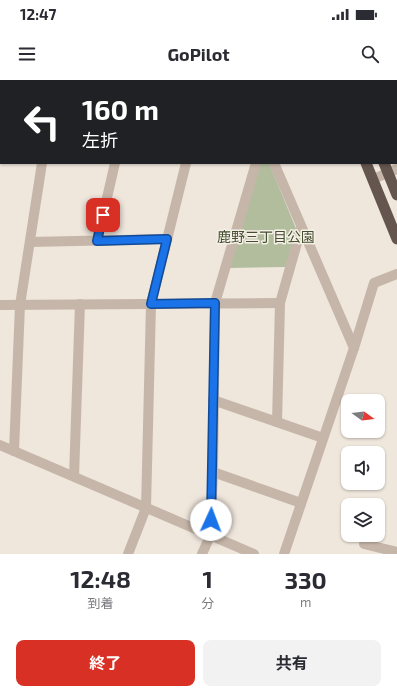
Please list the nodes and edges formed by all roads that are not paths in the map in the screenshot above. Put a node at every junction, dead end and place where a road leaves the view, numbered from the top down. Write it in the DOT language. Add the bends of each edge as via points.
graph roads {
  1 [pos="42,164"];
  2 [pos="115,164"];
  3 [pos="186,164"];
  4 [pos="256,164"];
  5 [pos="274,164"];
  6 [pos="366,164"];
  7 [pos="390,168"];
  8 [pos="373,180"];
  9 [pos="397,195"];
  10 [pos="301,229"];
  11 [pos="167,239"];
  12 [pos="397,239"];
  13 [pos="97,241"];
  14 [pos="30,242"];
  15 [pos="397,274"];
  16 [pos="215,303"];
  17 [pos="280,303"];
  18 [pos="20,304"];
  19 [pos="80,304"];
  20 [pos="151,304"];
  21 [pos="0,305"];
  22 [pos="354,348"];
  23 [pos="213,400"];
  24 [pos="277,422"];
  25 [pos="323,438"];
  26 [pos="0,445"];
  27 [pos="14,451"];
  28 [pos="213,472"];
  29 [pos="74,476"];
  30 [pos="301,503"];
  31 [pos="146,508"];
  32 [pos="210,536"];
  33 [pos="364,544"];
  34 [pos="397,552"];
  35 [pos="128,554"];
  36 [pos="202,554"];
  37 [pos="254,554"];
  38 [pos="284,554"];
  1 -- 14 [label="street"];
  2 -- 13 [label="street"];
  3 -- 11 [label="street"];
  4 -- 16 [label="street"];
  5 -- 10 [label="street"];
  6 -- 8 [label="highway"];
  7 -- 8 [label="street"];
  7 -- 9 [label="highway"];
  8 -- 12 [label="highway"];
  10 -- 17 [label="street"];
  10 -- 22 [label="street"];
  11 -- 13 [label="street"];
  11 -- 20 [label="street"];
  13 -- 14 [label="street"];
  14 -- 18 [label="street"];
  15 -- 22 [label="street" via="374,283"];
  16 -- 17 [label="street"];
  16 -- 20 [label="street"];
  16 -- 23 [label="street"];
  17 -- 24 [label="street"];
  18 -- 19 [label="street"];
  18 -- 21 [label="street"];
  18 -- 27 [label="street"];
  19 -- 20 [label="street"];
  19 -- 29 [label="street"];
  20 -- 31 [label="street"];
  22 -- 25 [label="street"];
  23 -- 24 [label="street"];
  23 -- 28 [label="street"];
  24 -- 25 [label="street"];
  25 -- 30 [label="street"];
  26 -- 27 [label="street"];
  27 -- 29 [label="street"];
  28 -- 30 [label="street"];
  28 -- 32 [label="street"];
  29 -- 31 [label="street"];
  30 -- 38 [label="street"];
  31 -- 32 [label="street"];
  31 -- 35 [label="street"];
  32 -- 36 [label="street"];
  32 -- 37 [label="street"];
  33 -- 34 [label="street"];
}
